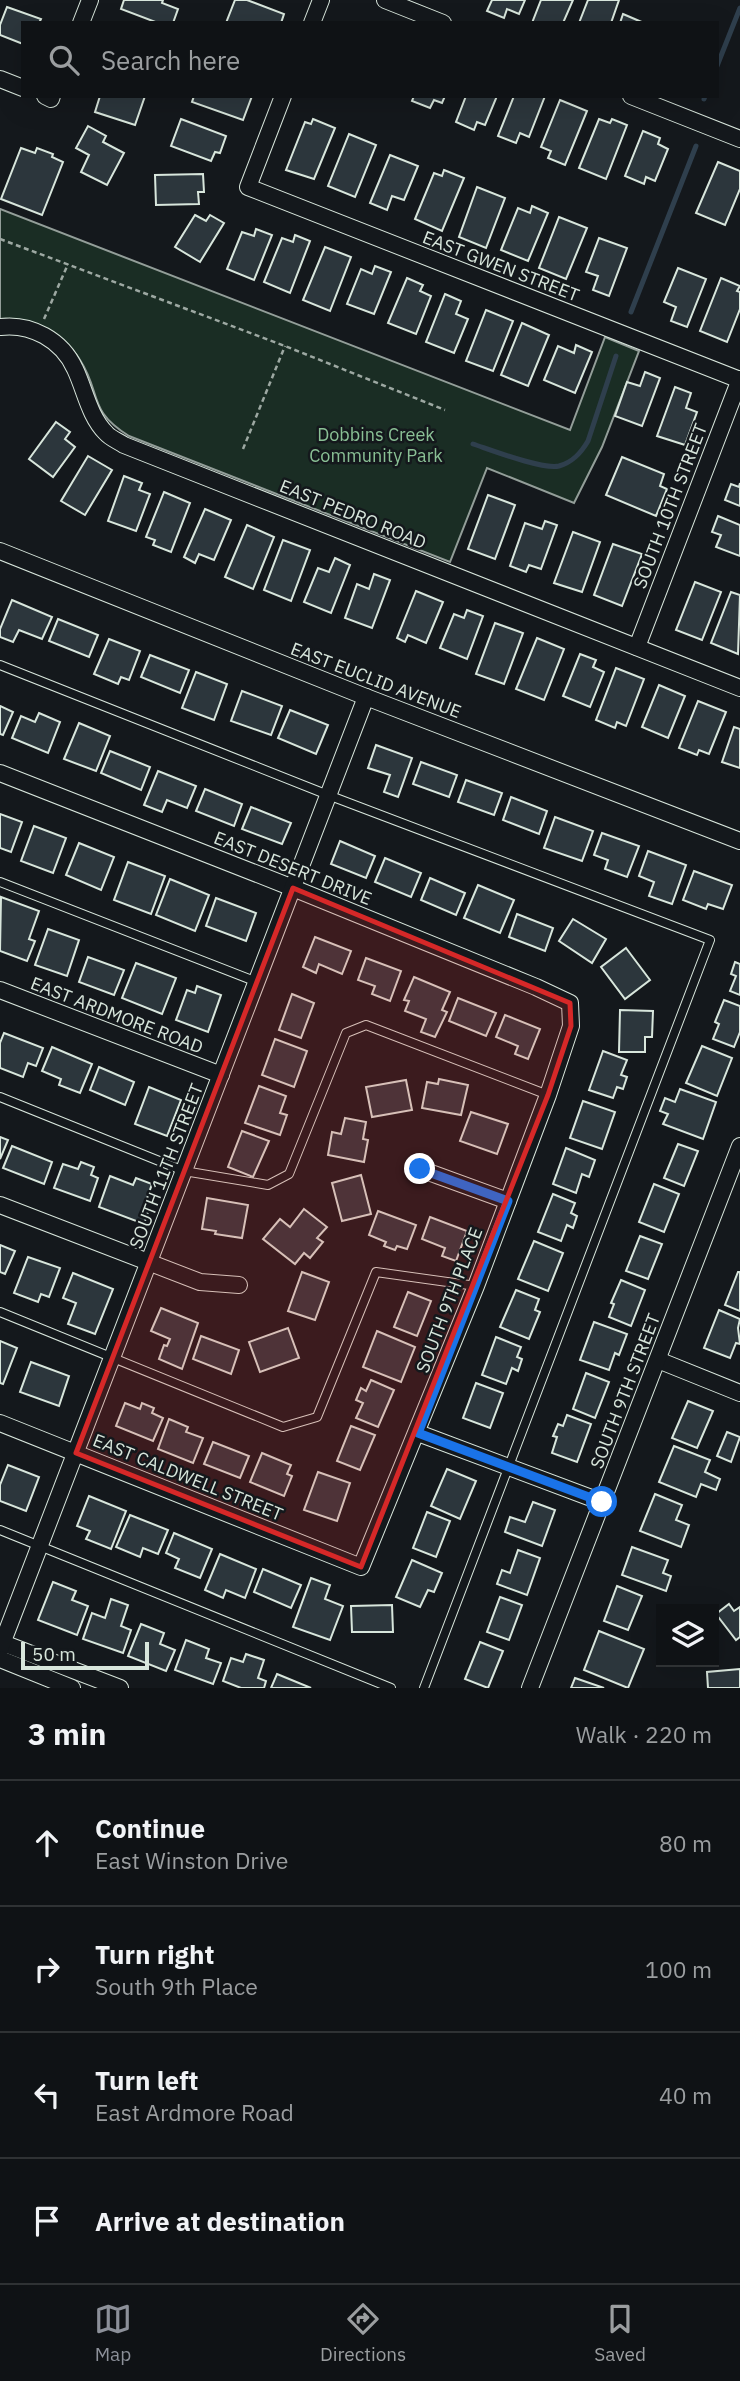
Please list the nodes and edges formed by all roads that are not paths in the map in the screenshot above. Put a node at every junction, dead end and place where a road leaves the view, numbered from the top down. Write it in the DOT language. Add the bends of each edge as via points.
graph roads {
  1 [pos="90,0"];
  2 [pos="321,0"];
  3 [pos="384,0"];
  4 [pos="82,21"];
  5 [pos="313,21"];
  6 [pos="438,21"];
  7 [pos="0,79"];
  8 [pos="21,87"];
  9 [pos="282,98"];
  10 [pos="636,98"];
  11 [pos="740,139"];
  12 [pos="0,327"];
  13 [pos="740,379"];
  14 [pos="0,551"];
  15 [pos="637,647"];
  16 [pos="0,665"];
  17 [pos="740,688"];
  18 [pos="366,697"];
  19 [pos="0,773"];
  20 [pos="328,795"];
  21 [pos="740,841"];
  22 [pos="0,882"];
  23 [pos="293,888"];
  24 [pos="257,982"];
  25 [pos="0,990"];
  26 [pos="570,1003"];
  27 [pos="221,1076"];
  28 [pos="548,1095"];
  29 [pos="0,1097"];
  30 [pos="740,1146"];
  31 [pos="420,1169"];
  32 [pos="184,1171"];
  33 [pos="508,1201"];
  34 [pos="0,1205"];
  35 [pos="150,1264"];
  36 [pos="239,1285"];
  37 [pos="476,1286"];
  38 [pos="0,1312"];
  39 [pos="113,1358"];
  40 [pos="658,1360"];
  41 [pos="740,1393"];
  42 [pos="0,1423"];
  43 [pos="418,1433"];
  44 [pos="76,1453"];
  45 [pos="509,1467"];
  46 [pos="602,1502"];
  47 [pos="0,1530"];
  48 [pos="41,1546"];
  49 [pos="361,1567"];
  50 [pos="1,1648"];
  51 [pos="72,1688"];
  52 [pos="120,1688"];
  53 [pos="391,1688"];
  54 [pos="425,1688"];
  55 [pos="530,1688"];
  1 -- 4 [label="street"];
  2 -- 5 [label="street"];
  3 -- 6 [label="street"];
  7 -- 8 [label="street"];
  9 -- 13 [label="street, EAST GWEN STREET" via="248,187"];
  10 -- 11 [label="street"];
  12 -- 15 [label="street, EAST PEDRO ROAD" via="39,332 60,347 74,367 92,412 106,433 124,445"];
  13 -- 15 [label="street, SOUTH 10TH STREET"];
  14 -- 18 [label="street, EAST EUCLID AVENUE"];
  15 -- 17 [label="street, EAST PEDRO ROAD"];
  16 -- 20 [label="lane"];
  18 -- 20 [label="street, SOUTH 11TH STREET"];
  18 -- 21 [label="street, EAST EUCLID AVENUE"];
  19 -- 23 [label="street, EAST DESERT DRIVE"];
  20 -- 23 [label="street, SOUTH 11TH STREET"];
  20 -- 45 [label="lane" via="710,940"];
  22 -- 24 [label="lane"];
  23 -- 24 [label="street, SOUTH 11TH STREET"];
  23 -- 26 [label="street, EAST DESERT DRIVE"];
  24 -- 27 [label="street, SOUTH 11TH STREET"];
  25 -- 27 [label="street, EAST ARDMORE ROAD"];
  26 -- 28 [label="street, SOUTH 9TH PLACE" via="571,1026"];
  27 -- 32 [label="street, SOUTH 11TH STREET"];
  28 -- 32 [label="lane" via="366,1025 346,1033 289,1174 268,1185"];
  28 -- 33 [label="street, SOUTH 9TH PLACE"];
  29 -- 32 [label="lane"];
  30 -- 40 [label="street, SOUTH 9TH STREET"];
  31 -- 33 [label="street"];
  32 -- 35 [label="street, SOUTH 11TH STREET"];
  33 -- 37 [label="street, SOUTH 9TH PLACE"];
  34 -- 35 [label="street"];
  35 -- 36 [label="street" via="200,1282"];
  35 -- 39 [label="street, SOUTH 11TH STREET"];
  37 -- 39 [label="lane" via="376,1272 317,1417 283,1427"];
  37 -- 43 [label="street, SOUTH 9TH PLACE"];
  38 -- 39 [label="lane"];
  39 -- 44 [label="street, SOUTH 11TH STREET"];
  40 -- 41 [label="street"];
  40 -- 46 [label="street, SOUTH 9TH STREET"];
  42 -- 44 [label="street, EAST CALDWELL STREET"];
  43 -- 45 [label="street"];
  43 -- 49 [label="street, SOUTH 9TH PLACE"];
  44 -- 48 [label="street, SOUTH 11TH STREET"];
  44 -- 49 [label="street, EAST CALDWELL STREET"];
  45 -- 46 [label="street"];
  45 -- 54 [label="lane"];
  46 -- 55 [label="street, SOUTH 9TH STREET"];
  47 -- 48 [label="lane"];
  48 -- 50 [label="street, SOUTH 11TH STREET"];
  48 -- 53 [label="lane"];
  50 -- 51 [label="street"];
  50 -- 52 [label="street"];
}
